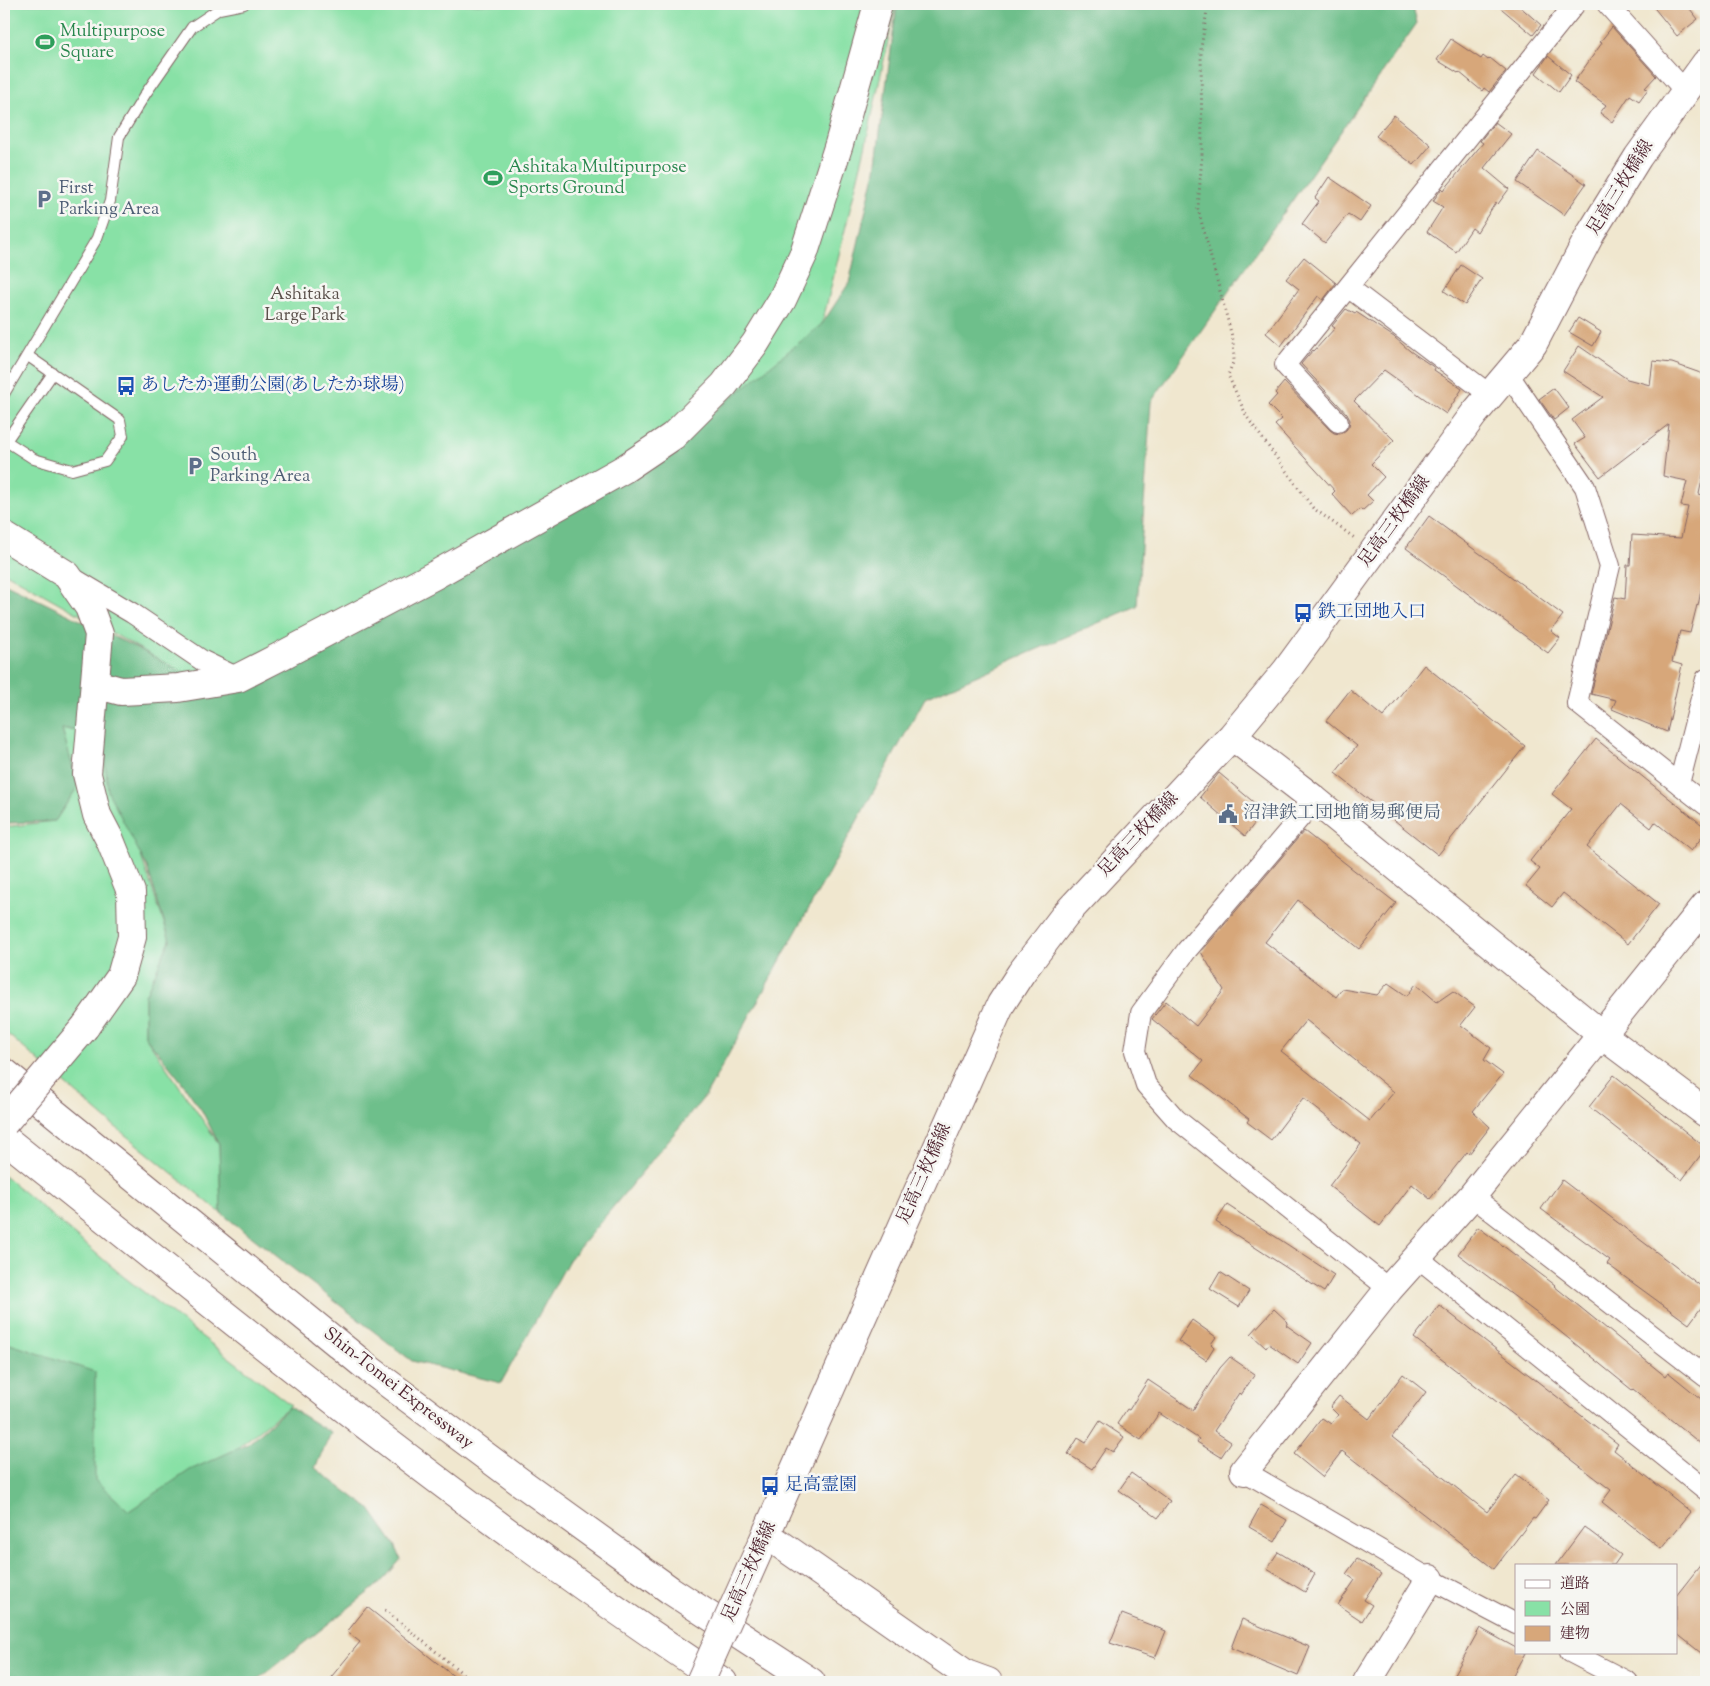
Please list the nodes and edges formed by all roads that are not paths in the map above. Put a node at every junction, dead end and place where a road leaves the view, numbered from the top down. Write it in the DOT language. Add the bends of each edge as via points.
graph roads {
  1 [pos="244,4"];
  2 [pos="878,4"];
  3 [pos="1575,4"];
  4 [pos="1607,4"];
  5 [pos="1706,63"];
  6 [pos="1686,92"];
  7 [pos="1348,287"];
  8 [pos="28,356"];
  9 [pos="53,373"];
  10 [pos="1498,386"];
  11 [pos="4,394"];
  12 [pos="1338,422"];
  13 [pos="5,443"];
  14 [pos="4,536"];
  15 [pos="67,575"];
  16 [pos="238,678"];
  17 [pos="1706,679"];
  18 [pos="95,684"];
  19 [pos="1232,736"];
  20 [pos="1679,784"];
  21 [pos="1315,800"];
  22 [pos="1706,805"];
  23 [pos="1706,905"];
  24 [pos="1602,1035"];
  25 [pos="4,1072"];
  26 [pos="1706,1113"];
  27 [pos="4,1123"];
  28 [pos="4,1138"];
  29 [pos="1472,1196"];
  30 [pos="1417,1257"];
  31 [pos="1389,1289"];
  32 [pos="1706,1377"];
  33 [pos="1244,1472"];
  34 [pos="1706,1490"];
  35 [pos="763,1543"];
  36 [pos="1430,1580"];
  37 [pos="670,1590"];
  38 [pos="1515,1623"];
  39 [pos="1574,1654"];
  40 [pos="700,1682"];
  41 [pos="724,1682"];
  42 [pos="811,1682"];
  43 [pos="831,1682"];
  44 [pos="988,1682"];
  45 [pos="1367,1682"];
  46 [pos="1628,1682"];
  1 -- 8 [label="lane" via="219,9 192,28 142,100 120,137 110,201 97,238"];
  2 -- 16 [label="main road" via="804,253 778,308 755,344 717,392 673,436 624,469 427,579"];
  3 -- 7 [label="street"];
  4 -- 6 [label="street"];
  5 -- 6 [label="main road, 足高三枚橋線"];
  6 -- 10 [label="main road, 足高三枚橋線" via="1638,158 1591,233 1533,344"];
  7 -- 10 [label="street"];
  7 -- 12 [label="street" via="1285,365"];
  8 -- 9 [label="lane"];
  8 -- 11 [label="lane"];
  9 -- 13 [label="lane"];
  9 -- 13 [label="lane" via="120,420 123,436 105,461 72,470 34,459"];
  10 -- 19 [label="main road, 足高三枚橋線" via="1372,551 1286,671"];
  10 -- 20 [label="street" via="1513,381 1585,487 1610,566 1577,702"];
  14 -- 15 [label="main road"];
  15 -- 16 [label="street" via="203,660"];
  15 -- 18 [label="main road" via="89,606 99,634"];
  16 -- 18 [label="main road" via="178,688 130,691"];
  17 -- 20 [label="street"];
  18 -- 27 [label="main road, bridge" via="87,774 97,815 131,892 132,937 121,976 85,1027"];
  19 -- 21 [label="main road"];
  19 -- 35 [label="main road, 足高三枚橋線" via="1065,915 1001,1004"];
  20 -- 22 [label="street"];
  21 -- 24 [label="main road"];
  21 -- 31 [label="street" via="1187,950 1141,1013 1135,1051 1146,1085 1176,1119"];
  23 -- 24 [label="main road"];
  24 -- 26 [label="main road"];
  24 -- 29 [label="main road"];
  25 -- 37 [label="main road, Shin-Tomei Expressway" via="369,1369"];
  28 -- 41 [label="main road" via="344,1408 502,1527"];
  29 -- 30 [label="main road"];
  29 -- 32 [label="street"];
  30 -- 31 [label="main road"];
  30 -- 34 [label="street"];
  31 -- 33 [label="main road"];
  33 -- 36 [label="street"];
  35 -- 40 [label="main road, 足高三枚橋線, bridge"];
  35 -- 44 [label="main road" via="966,1674"];
  36 -- 38 [label="street"];
  36 -- 45 [label="main road"];
  37 -- 42 [label="main road, Shin-Tomei Expressway"];
  37 -- 43 [label="main road"];
  39 -- 46 [label="street"];
}
